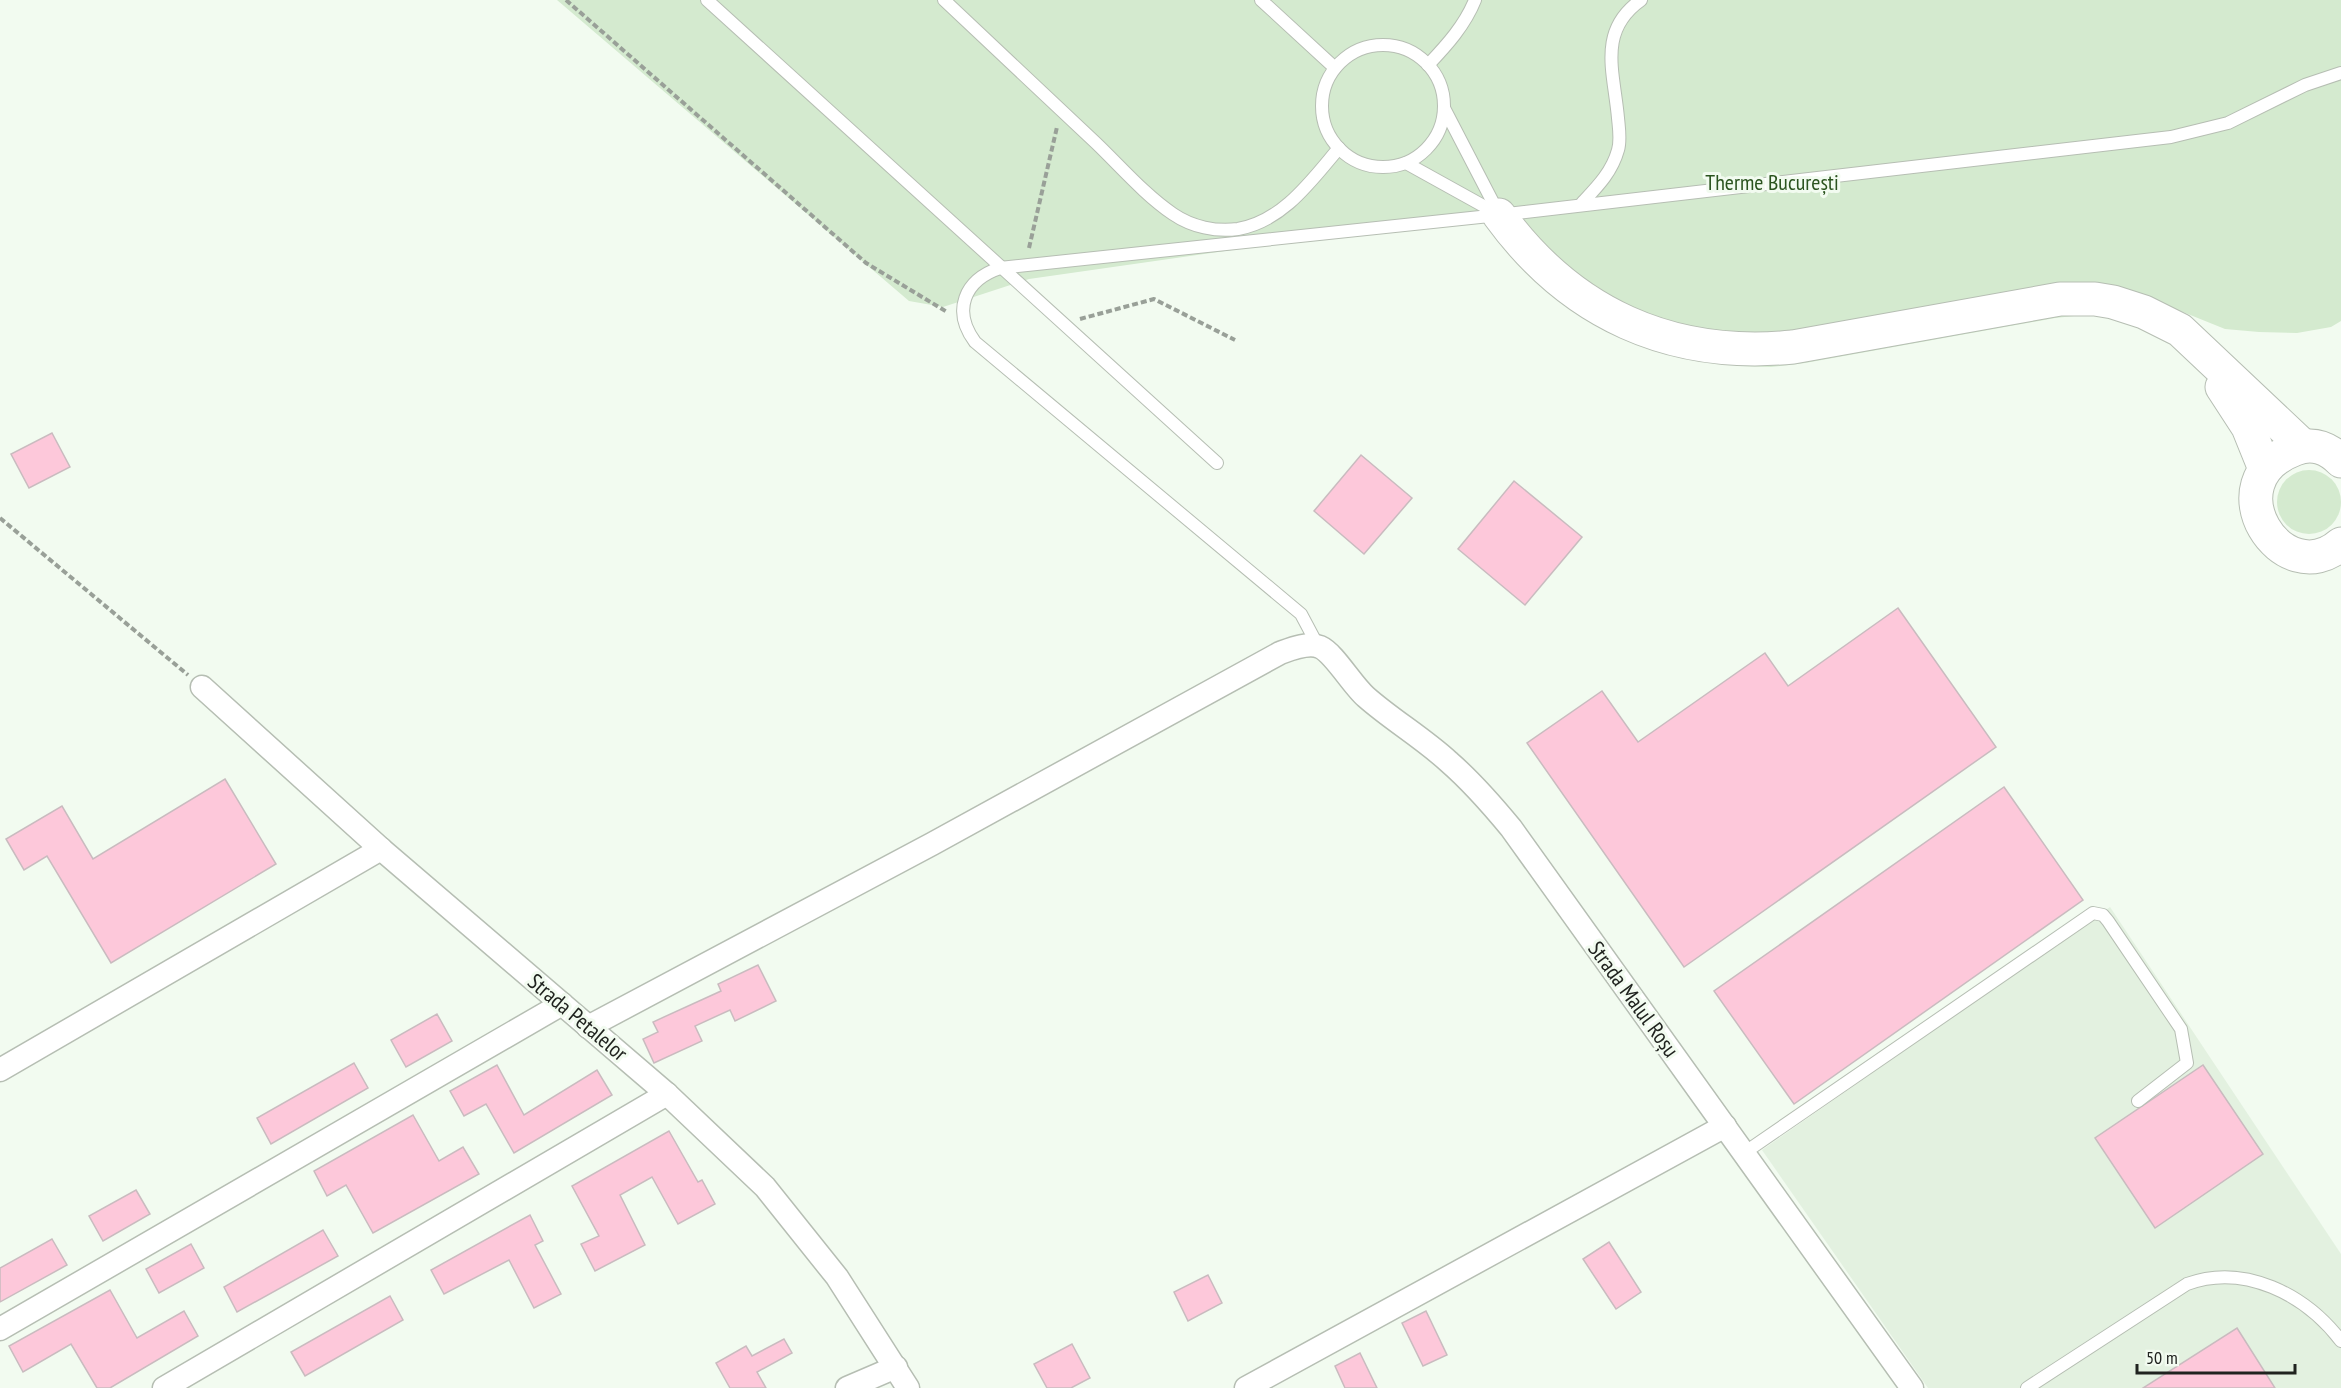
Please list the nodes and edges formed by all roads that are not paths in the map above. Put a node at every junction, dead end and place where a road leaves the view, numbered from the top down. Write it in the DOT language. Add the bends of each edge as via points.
graph roads {
  1 [pos="706,0"];
  2 [pos="944,0"];
  3 [pos="1262,0"];
  4 [pos="1475,0"];
  5 [pos="1641,0"];
  6 [pos="1428,64"];
  7 [pos="1335,68"];
  8 [pos="2341,73"];
  9 [pos="1444,108"];
  10 [pos="1338,148"];
  11 [pos="1406,164"];
  12 [pos="1582,203"];
  13 [pos="1500,215"];
  14 [pos="1000,268"];
  15 [pos="2180,330"];
  16 [pos="2325,449"];
  17 [pos="1217,463"];
  18 [pos="2265,469"];
  19 [pos="2335,556"];
  20 [pos="1318,646"];
  21 [pos="202,687"];
  22 [pos="381,849"];
  23 [pos="562,1004"];
  24 [pos="588,1027"];
  25 [pos="0,1070"];
  26 [pos="667,1094"];
  27 [pos="2138,1101"];
  28 [pos="1725,1126"];
  29 [pos="1744,1153"];
  30 [pos="0,1329"];
  31 [pos="2341,1341"];
  32 [pos="896,1367"];
  33 [pos="164,1388"];
  34 [pos="847,1388"];
  35 [pos="908,1388"];
  36 [pos="1246,1388"];
  37 [pos="1912,1388"];
  38 [pos="2027,1388"];
  1 -- 14 [label="lane"];
  2 -- 10 [label="lane" via="1173,213 1205,228 1237,229 1274,215"];
  3 -- 7 [label="lane"];
  4 -- 6 [label="lane" via="1452,39"];
  5 -- 12 [label="lane" via="1626,11 1615,30 1610,52 1618,148 1612,167"];
  6 -- 7 [label="lane" via="1406,50 1381,45 1355,52"];
  6 -- 9 [label="lane" via="1440,85"];
  7 -- 10 [label="lane" via="1322,109"];
  8 -- 12 [label="lane" via="2228,123 2171,137"];
  9 -- 11 [label="lane" via="1434,141"];
  9 -- 13 [label="lane"];
  10 -- 11 [label="lane" via="1370,166"];
  11 -- 13 [label="lane"];
  12 -- 13 [label="lane"];
  13 -- 14 [label="lane"];
  13 -- 15 [label="street" via="1534,258 1579,296 1630,324 1693,345 1733,350 1793,347 2076,298 2126,306"];
  14 -- 17 [label="lane"];
  14 -- 20 [label="lane" via="986,273 967,293 962,308 964,322 975,342 1301,614"];
  15 -- 16 [label="street"];
  15 -- 18 [label="street" via="2233,400"];
  16 -- 18 [label="street" via="2283,453"];
  18 -- 19 [label="street" via="2256,492 2256,509 2263,529 2288,552"];
  20 -- 24 [label="street" via="1280,653"];
  20 -- 28 [label="street, Strada Malul Roșu" via="1329,653 1366,697 1448,761 1490,802"];
  21 -- 22 [label="street, Strada Petalelor"];
  22 -- 23 [label="street, Strada Petalelor"];
  22 -- 25 [label="street"];
  23 -- 24 [label="street, Strada Petalelor"];
  23 -- 30 [label="street"];
  24 -- 26 [label="street, Strada Petalelor"];
  26 -- 32 [label="street, Strada Petalelor" via="788,1214 837,1277"];
  26 -- 33 [label="street"];
  27 -- 29 [label="lane" via="2187,1064 2186,1046 2181,1029 2108,921 2093,913"];
  28 -- 29 [label="street, Strada Malul Roșu"];
  28 -- 36 [label="street"];
  29 -- 37 [label="street, Strada Malul Roșu"];
  31 -- 38 [label="lane" via="2297,1300 2250,1278 2223,1275 2187,1284"];
  32 -- 34 [label="street"];
  32 -- 35 [label="street, Strada Petalelor"];
}
